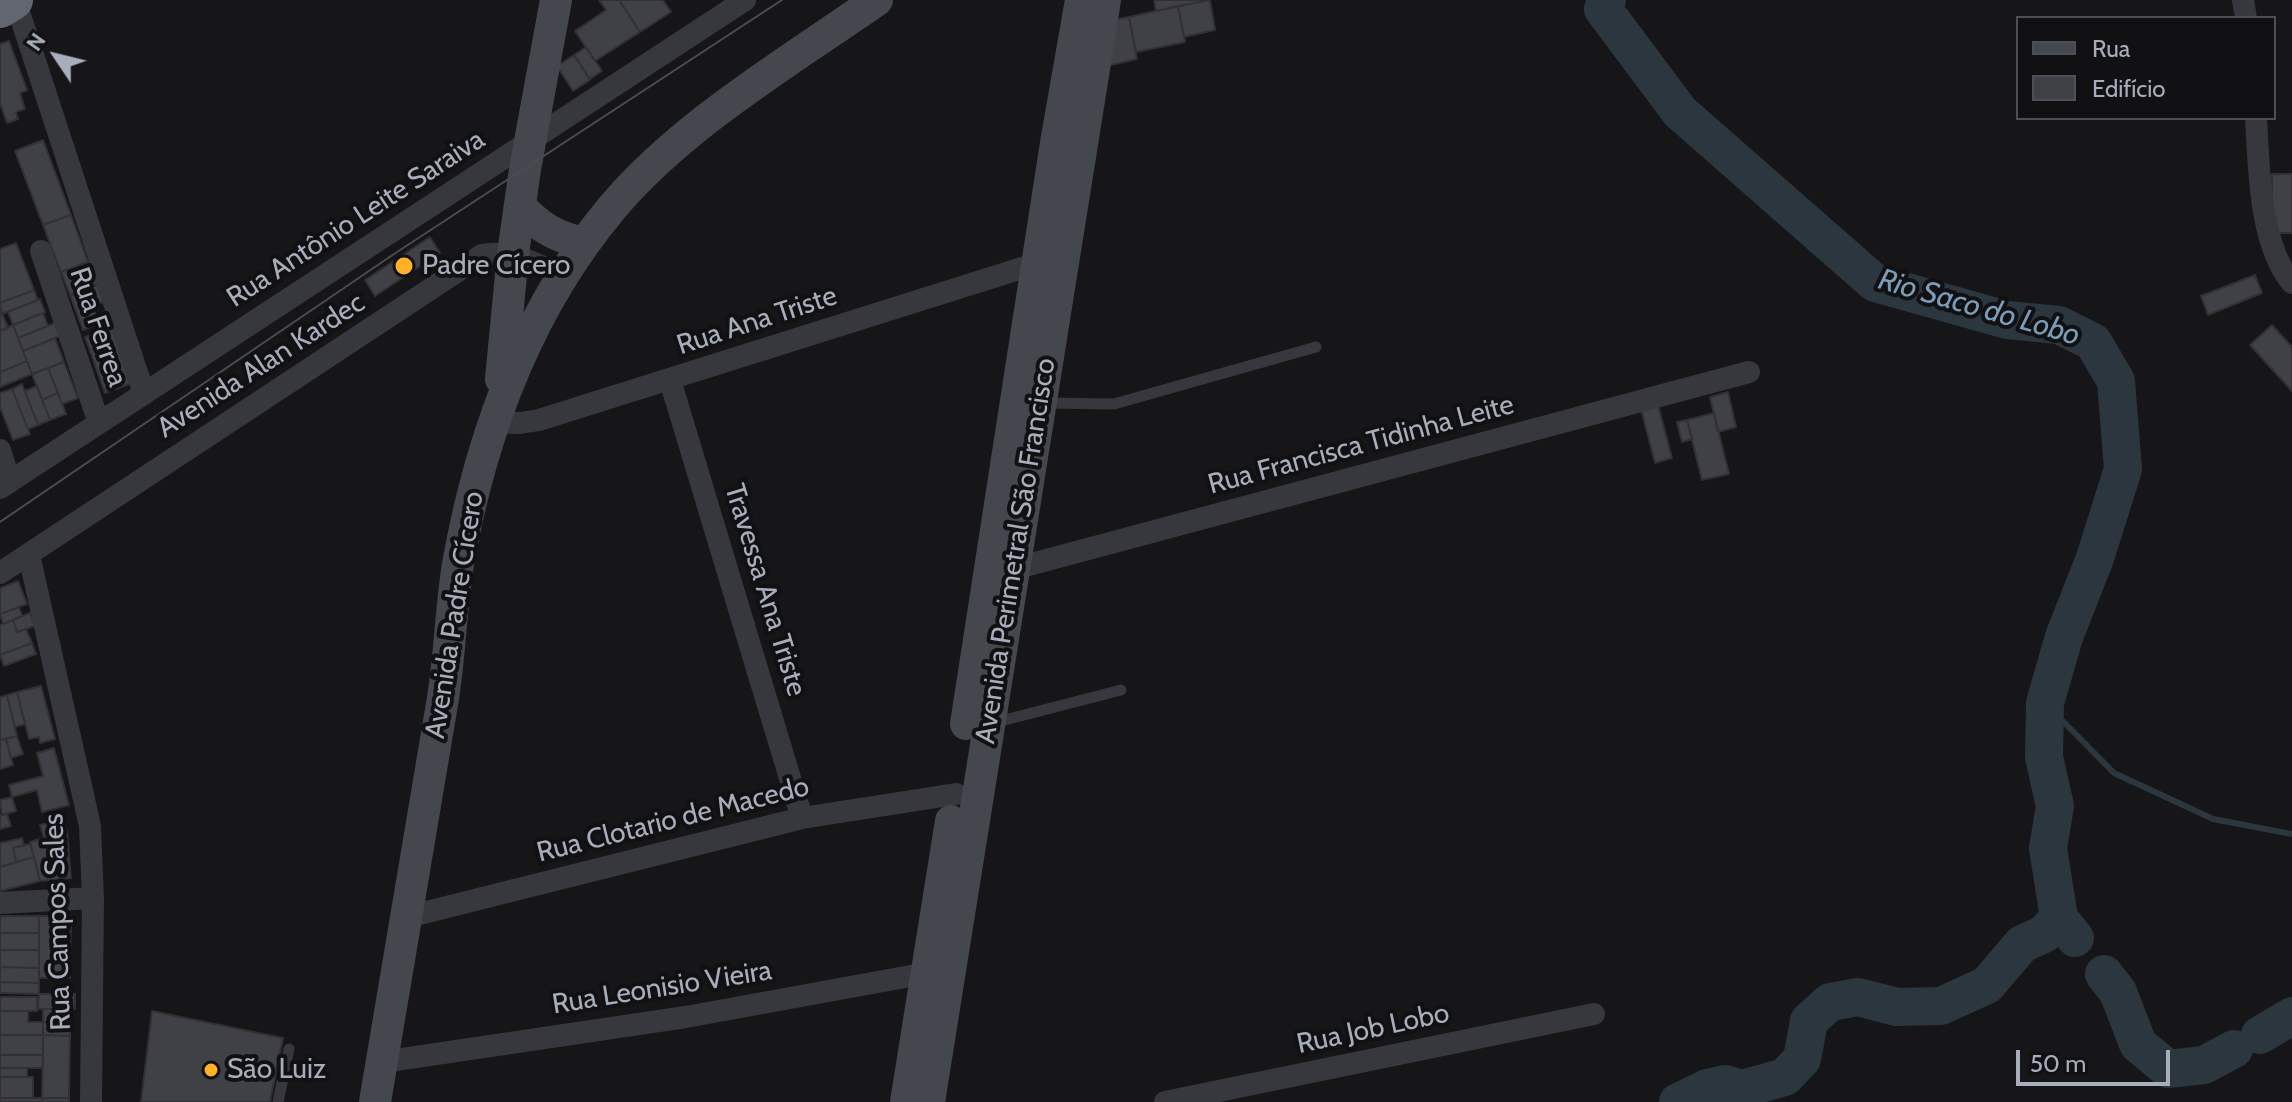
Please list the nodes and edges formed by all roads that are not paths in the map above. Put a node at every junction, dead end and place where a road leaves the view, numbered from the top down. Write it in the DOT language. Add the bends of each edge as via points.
graph roads {
  1 [pos="14,0"];
  2 [pos="556,0"];
  3 [pos="745,0"];
  4 [pos="877,0"];
  5 [pos="1081,0"];
  6 [pos="1105,0"];
  7 [pos="0,8"];
  8 [pos="2256,120"];
  9 [pos="530,141"];
  10 [pos="1068,143"];
  11 [pos="520,206"];
  12 [pos="584,243"];
  13 [pos="41,251"];
  14 [pos="513,254"];
  15 [pos="1038,263"];
  16 [pos="562,275"];
  17 [pos="2292,283"];
  18 [pos="1316,347"];
  19 [pos="1749,372"];
  20 [pos="670,380"];
  21 [pos="144,394"];
  22 [pos="1039,403"];
  23 [pos="495,414"];
  24 [pos="99,423"];
  25 [pos="0,450"];
  26 [pos="5,485"];
  27 [pos="29,555"];
  28 [pos="1001,572"];
  29 [pos="0,573"];
  30 [pos="1121,690"];
  31 [pos="988,724"];
  32 [pos="956,794"];
  33 [pos="802,818"];
  34 [pos="93,898"];
  35 [pos="0,903"];
  36 [pos="407,917"];
  37 [pos="939,971"];
  38 [pos="1594,1014"];
  39 [pos="289,1049"];
  40 [pos="382,1062"];
  41 [pos="91,1102"];
  42 [pos="278,1102"];
  43 [pos="375,1102"];
  44 [pos="906,1102"];
  45 [pos="929,1102"];
  46 [pos="1165,1102"];
  1 -- 7 [label="highway"];
  1 -- 21 [label="street"];
  2 -- 9 [label="main road"];
  3 -- 9 [label="street, Rua Antônio Leite Saraiva"];
  4 -- 12 [label="main road, Avenida Padre Cícero" via="697,128 652,166"];
  5 -- 10 [label="main road, Avenida Perimetral São Francisco"];
  6 -- 10 [label="main road, Avenida Perimetral São Francisco"];
  8 -- 17 [label="street" via="2261,189 2272,242"];
  9 -- 11 [label="main road"];
  9 -- 21 [label="street, Rua Antônio Leite Saraiva"];
  10 -- 15 [label="main road, Avenida Perimetral São Francisco"];
  10 -- 22 [label="main road, Avenida Perimetral São Francisco"];
  11 -- 12 [label="main road" via="549,233"];
  11 -- 14 [label="main road"];
  12 -- 16 [label="main road, Avenida Padre Cícero"];
  13 -- 24 [label="street, Rua Ferrea"];
  14 -- 16 [label="street"];
  14 -- 23 [label="main road"];
  14 -- 27 [label="street, Avenida Alan Kardec" via="482,255"];
  15 -- 20 [label="street, Rua Ana Triste"];
  15 -- 28 [label="main road, Avenida Perimetral São Francisco"];
  16 -- 23 [label="main road, Avenida Padre Cícero"];
  18 -- 22 [label="lane" via="1114,404"];
  19 -- 28 [label="street, Rua Francisca Tidinha Leite"];
  20 -- 23 [label="street, Rua Ana Triste" via="539,420 520,423"];
  20 -- 33 [label="street, Travessa Ana Triste"];
  21 -- 24 [label="street, Rua Antônio Leite Saraiva"];
  22 -- 28 [label="main road, Avenida Perimetral São Francisco"];
  23 -- 36 [label="main road, Avenida Padre Cícero" via="458,567 447,672"];
  24 -- 26 [label="street, Rua Antônio Leite Saraiva"];
  25 -- 26 [label="street"];
  27 -- 29 [label="street, Avenida Alan Kardec"];
  27 -- 34 [label="street, Rua Campos Sales" via="90,826"];
  28 -- 31 [label="main road, Avenida Perimetral São Francisco"];
  28 -- 32 [label="main road, Avenida Perimetral São Francisco"];
  30 -- 31 [label="lane"];
  31 -- 37 [label="main road, Avenida Perimetral São Francisco"];
  32 -- 33 [label="street, Rua Clotario de Macedo"];
  32 -- 37 [label="main road, Avenida Perimetral São Francisco"];
  33 -- 36 [label="street, Rua Clotario de Macedo"];
  34 -- 35 [label="street"];
  34 -- 41 [label="street, Rua Campos Sales"];
  36 -- 40 [label="main road, Avenida Padre Cícero"];
  37 -- 40 [label="street, Rua Leonisio Vieira" via="686,1017"];
  37 -- 44 [label="main road, Avenida Perimetral São Francisco"];
  37 -- 45 [label="main road, Avenida Perimetral São Francisco"];
  38 -- 46 [label="street, Rua Job Lobo"];
  39 -- 42 [label="lane"];
  40 -- 43 [label="main road, Avenida Padre Cícero"];
}
